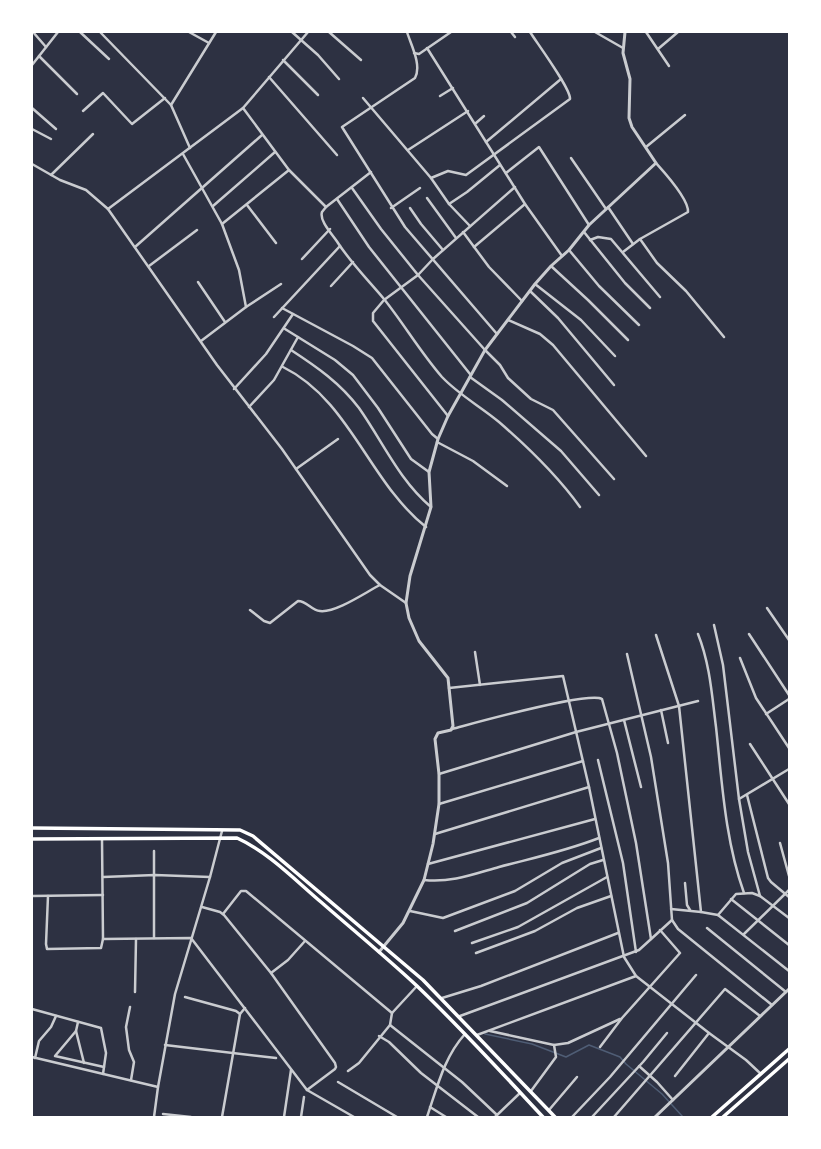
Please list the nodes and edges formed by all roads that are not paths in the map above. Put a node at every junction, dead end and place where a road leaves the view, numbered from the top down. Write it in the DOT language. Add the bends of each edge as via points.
graph roads {
  1 [pos="33,32"];
  2 [pos="58,32"];
  3 [pos="80,32"];
  4 [pos="100,32"];
  5 [pos="190,32"];
  6 [pos="216,32"];
  7 [pos="292,32"];
  8 [pos="308,32"];
  9 [pos="329,32"];
  10 [pos="407,32"];
  11 [pos="451,32"];
  12 [pos="511,32"];
  13 [pos="530,32"];
  14 [pos="595,32"];
  15 [pos="625,32"];
  16 [pos="646,32"];
  17 [pos="678,32"];
  18 [pos="515,37"];
  19 [pos="300,40"];
  20 [pos="209,43"];
  21 [pos="46,47"];
  22 [pos="427,48"];
  23 [pos="623,48"];
  24 [pos="658,49"];
  25 [pos="414,53"];
  26 [pos="39,56"];
  27 [pos="109,59"];
  28 [pos="283,60"];
  29 [pos="361,60"];
  30 [pos="32,65"];
  31 [pos="669,66"];
  32 [pos="268,77"];
  33 [pos="339,79"];
  34 [pos="561,79"];
  35 [pos="453,88"];
  36 [pos="77,94"];
  37 [pos="318,95"];
  38 [pos="440,96"];
  39 [pos="165,98"];
  40 [pos="363,98"];
  41 [pos="171,105"];
  42 [pos="32,108"];
  43 [pos="243,108"];
  44 [pos="371,109"];
  45 [pos="83,111"];
  46 [pos="468,111"];
  47 [pos="685,115"];
  48 [pos="484,116"];
  49 [pos="476,123"];
  50 [pos="56,128"];
  51 [pos="32,129"];
  52 [pos="92,134"];
  53 [pos="262,135"];
  54 [pos="51,139"];
  55 [pos="486,142"];
  56 [pos="646,147"];
  57 [pos="190,148"];
  58 [pos="408,150"];
  59 [pos="275,152"];
  60 [pos="182,154"];
  61 [pos="494,154"];
  62 [pos="337,156"];
  63 [pos="571,158"];
  64 [pos="656,163"];
  65 [pos="32,164"];
  66 [pos="500,165"];
  67 [pos="289,170"];
  68 [pos="371,172"];
  69 [pos="506,173"];
  70 [pos="51,175"];
  71 [pos="431,178"];
  72 [pos="515,187"];
  73 [pos="352,188"];
  74 [pos="420,188"];
  75 [pos="203,189"];
  76 [pos="426,198"];
  77 [pos="337,199"];
  78 [pos="449,204"];
  79 [pos="525,204"];
  80 [pos="247,205"];
  81 [pos="213,206"];
  82 [pos="326,207"];
  83 [pos="391,208"];
  84 [pos="410,208"];
  85 [pos="607,208"];
  86 [pos="108,209"];
  87 [pos="222,224"];
  88 [pos="589,225"];
  89 [pos="470,226"];
  90 [pos="330,229"];
  91 [pos="197,230"];
  92 [pos="463,232"];
  93 [pos="584,232"];
  94 [pos="456,238"];
  95 [pos="640,239"];
  96 [pos="590,240"];
  97 [pos="276,243"];
  98 [pos="633,244"];
  99 [pos="340,246"];
  100 [pos="135,247"];
  101 [pos="474,247"];
  102 [pos="443,250"];
  103 [pos="569,250"];
  104 [pos="623,252"];
  105 [pos="562,256"];
  106 [pos="302,259"];
  107 [pos="432,259"];
  108 [pos="353,262"];
  109 [pos="149,266"];
  110 [pos="551,266"];
  111 [pos="418,274"];
  112 [pos="198,282"];
  113 [pos="281,284"];
  114 [pos="535,284"];
  115 [pos="331,286"];
  116 [pos="402,287"];
  117 [pos="530,291"];
  118 [pos="660,297"];
  119 [pos="384,300"];
  120 [pos="522,301"];
  121 [pos="246,307"];
  122 [pos="282,308"];
  123 [pos="650,308"];
  124 [pos="293,314"];
  125 [pos="274,317"];
  126 [pos="508,320"];
  127 [pos="225,322"];
  128 [pos="639,325"];
  129 [pos="285,329"];
  130 [pos="497,334"];
  131 [pos="298,337"];
  132 [pos="724,337"];
  133 [pos="628,340"];
  134 [pos="201,341"];
  135 [pos="291,350"];
  136 [pos="485,350"];
  137 [pos="615,356"];
  138 [pos="283,366"];
  139 [pos="470,375"];
  140 [pos="614,385"];
  141 [pos="234,389"];
  142 [pos="460,394"];
  143 [pos="249,407"];
  144 [pos="448,416"];
  145 [pos="338,439"];
  146 [pos="438,441"];
  147 [pos="646,456"];
  148 [pos="296,469"];
  149 [pos="430,472"];
  150 [pos="614,479"];
  151 [pos="507,486"];
  152 [pos="599,495"];
  153 [pos="432,507"];
  154 [pos="580,507"];
  155 [pos="426,527"];
  156 [pos="380,584"];
  157 [pos="406,603"];
  158 [pos="767,608"];
  159 [pos="250,610"];
  160 [pos="714,625"];
  161 [pos="698,634"];
  162 [pos="749,634"];
  163 [pos="656,635"];
  164 [pos="789,640"];
  165 [pos="475,652"];
  166 [pos="627,654"];
  167 [pos="740,658"];
  168 [pos="480,685"];
  169 [pos="449,688"];
  170 [pos="789,695"];
  171 [pos="789,699"];
  172 [pos="568,701"];
  173 [pos="698,701"];
  174 [pos="679,706"];
  175 [pos="661,710"];
  176 [pos="766,714"];
  177 [pos="641,715"];
  178 [pos="624,720"];
  179 [pos="609,724"];
  180 [pos="452,729"];
  181 [pos="576,732"];
  182 [pos="668,743"];
  183 [pos="750,744"];
  184 [pos="789,748"];
  185 [pos="598,760"];
  186 [pos="582,761"];
  187 [pos="789,769"];
  188 [pos="439,774"];
  189 [pos="773,780"];
  190 [pos="589,787"];
  191 [pos="641,787"];
  192 [pos="747,795"];
  193 [pos="739,799"];
  194 [pos="439,804"];
  195 [pos="789,804"];
  196 [pos="595,819"];
  197 [pos="32,828"];
  198 [pos="222,831"];
  199 [pos="435,834"];
  200 [pos="221,838"];
  201 [pos="599,838"];
  202 [pos="32,839"];
  203 [pos="102,839"];
  204 [pos="780,843"];
  205 [pos="601,848"];
  206 [pos="154,851"];
  207 [pos="603,860"];
  208 [pos="428,864"];
  209 [pos="155,875"];
  210 [pos="789,876"];
  211 [pos="103,877"];
  212 [pos="210,877"];
  213 [pos="607,877"];
  214 [pos="424,880"];
  215 [pos="685,883"];
  216 [pos="789,890"];
  217 [pos="744,892"];
  218 [pos="103,894"];
  219 [pos="785,894"];
  220 [pos="32,896"];
  221 [pos="48,896"];
  222 [pos="611,896"];
  223 [pos="760,896"];
  224 [pos="789,897"];
  225 [pos="731,898"];
  226 [pos="202,907"];
  227 [pos="774,907"];
  228 [pos="671,909"];
  229 [pos="410,911"];
  230 [pos="690,911"];
  231 [pos="701,912"];
  232 [pos="223,914"];
  233 [pos="718,915"];
  234 [pos="789,918"];
  235 [pos="672,920"];
  236 [pos="758,920"];
  237 [pos="707,928"];
  238 [pos="660,930"];
  239 [pos="455,931"];
  240 [pos="618,932"];
  241 [pos="744,934"];
  242 [pos="136,938"];
  243 [pos="154,938"];
  244 [pos="191,938"];
  245 [pos="103,939"];
  246 [pos="651,939"];
  247 [pos="305,941"];
  248 [pos="472,943"];
  249 [pos="789,945"];
  250 [pos="384,946"];
  251 [pos="379,952"];
  252 [pos="636,952"];
  253 [pos="476,953"];
  254 [pos="624,957"];
  255 [pos="789,971"];
  256 [pos="271,972"];
  257 [pos="696,975"];
  258 [pos="636,976"];
  259 [pos="417,986"];
  260 [pos="650,986"];
  261 [pos="788,990"];
  262 [pos="135,992"];
  263 [pos="185,997"];
  264 [pos="442,998"];
  265 [pos="671,1003"];
  266 [pos="772,1005"];
  267 [pos="130,1007"];
  268 [pos="245,1008"];
  269 [pos="32,1009"];
  270 [pos="392,1013"];
  271 [pos="240,1014"];
  272 [pos="56,1016"];
  273 [pos="460,1016"];
  274 [pos="760,1016"];
  275 [pos="622,1018"];
  276 [pos="78,1022"];
  277 [pos="696,1023"];
  278 [pos="390,1025"];
  279 [pos="76,1030"];
  280 [pos="490,1031"];
  281 [pos="667,1033"];
  282 [pos="709,1033"];
  283 [pos="465,1034"];
  284 [pos="478,1034"];
  285 [pos="379,1036"];
  286 [pos="165,1045"];
  287 [pos="554,1045"];
  288 [pos="600,1047"];
  289 [pos="729,1048"];
  290 [pos="789,1049"];
  291 [pos="234,1053"];
  292 [pos="34,1057"];
  293 [pos="276,1058"];
  294 [pos="789,1059"];
  295 [pos="84,1063"];
  296 [pos="639,1066"];
  297 [pos="104,1067"];
  298 [pos="444,1068"];
  299 [pos="291,1069"];
  300 [pos="348,1071"];
  301 [pos="103,1074"];
  302 [pos="760,1074"];
  303 [pos="650,1076"];
  304 [pos="675,1076"];
  305 [pos="577,1077"];
  306 [pos="131,1080"];
  307 [pos="338,1082"];
  308 [pos="438,1085"];
  309 [pos="158,1086"];
  310 [pos="306,1090"];
  311 [pos="531,1091"];
  312 [pos="520,1093"];
  313 [pos="304,1097"];
  314 [pos="673,1100"];
  315 [pos="430,1106"];
  316 [pos="549,1110"];
  317 [pos="163,1114"];
  318 [pos="496,1116"];
  319 [pos="154,1117"];
  320 [pos="191,1117"];
  321 [pos="222,1117"];
  322 [pos="284,1117"];
  323 [pos="301,1117"];
  324 [pos="354,1117"];
  325 [pos="397,1117"];
  326 [pos="427,1117"];
  327 [pos="446,1117"];
  328 [pos="478,1117"];
  329 [pos="543,1117"];
  330 [pos="555,1117"];
  331 [pos="572,1117"];
  332 [pos="592,1117"];
  333 [pos="614,1117"];
  334 [pos="655,1117"];
  335 [pos="712,1117"];
  336 [pos="724,1117"];
  1 -- 21 [label="street"];
  2 -- 21 [label="street"];
  3 -- 27 [label="street"];
  4 -- 39 [label="street"];
  5 -- 20 [label="street"];
  6 -- 20 [label="street"];
  7 -- 19 [label="street"];
  8 -- 19 [label="street"];
  9 -- 29 [label="street"];
  10 -- 25 [label="street"];
  11 -- 22 [label="street"];
  12 -- 18 [label="street"];
  13 -- 34 [label="street"];
  14 -- 23 [label="street"];
  15 -- 23 [label="street"];
  16 -- 24 [label="street"];
  17 -- 24 [label="street"];
  19 -- 28 [label="street"];
  19 -- 33 [label="street" via="318,55"];
  20 -- 41 [label="street"];
  21 -- 26 [label="street"];
  22 -- 25 [label="street" via="419,54"];
  22 -- 35 [label="street"];
  23 -- 56 [label="street" via="630,79 629,118"];
  24 -- 31 [label="street"];
  25 -- 44 [label="street" via="417,72 415,78"];
  26 -- 30 [label="street"];
  26 -- 36 [label="street"];
  28 -- 32 [label="street"];
  28 -- 37 [label="street"];
  32 -- 43 [label="street"];
  32 -- 62 [label="street"];
  34 -- 55 [label="street"];
  34 -- 61 [label="street" via="570,99"];
  35 -- 38 [label="street"];
  35 -- 46 [label="street"];
  39 -- 41 [label="street"];
  39 -- 45 [label="street" via="132,124 103,93"];
  40 -- 44 [label="street"];
  41 -- 57 [label="street"];
  42 -- 50 [label="street"];
  43 -- 53 [label="street"];
  43 -- 57 [label="street"];
  44 -- 58 [label="street"];
  44 -- 68 [label="street" via="342,127"];
  46 -- 49 [label="street"];
  46 -- 58 [label="street"];
  47 -- 56 [label="street"];
  48 -- 49 [label="street"];
  49 -- 55 [label="street"];
  51 -- 54 [label="street"];
  52 -- 70 [label="street"];
  53 -- 59 [label="street"];
  53 -- 75 [label="street"];
  55 -- 61 [label="street"];
  56 -- 64 [label="street"];
  57 -- 60 [label="street"];
  58 -- 71 [label="street"];
  59 -- 67 [label="street"];
  59 -- 81 [label="street"];
  60 -- 75 [label="street"];
  60 -- 86 [label="street"];
  61 -- 66 [label="street"];
  61 -- 71 [label="street" via="466,175 448,171"];
  63 -- 85 [label="street"];
  64 -- 85 [label="street"];
  64 -- 95 [label="street" via="678,190 688,212"];
  65 -- 70 [label="street"];
  66 -- 69 [label="street"];
  66 -- 78 [label="street"];
  67 -- 80 [label="street"];
  67 -- 82 [label="street"];
  68 -- 73 [label="street"];
  68 -- 83 [label="street"];
  69 -- 72 [label="street"];
  69 -- 88 [label="street" via="539,147"];
  70 -- 86 [label="street" via="86,190"];
  71 -- 78 [label="street"];
  72 -- 79 [label="street"];
  72 -- 89 [label="street"];
  73 -- 77 [label="street"];
  73 -- 111 [label="street"];
  74 -- 83 [label="street"];
  75 -- 81 [label="street"];
  75 -- 100 [label="street"];
  76 -- 94 [label="street"];
  77 -- 82 [label="street"];
  77 -- 116 [label="street" via="369,247"];
  78 -- 89 [label="street"];
  79 -- 101 [label="street"];
  79 -- 105 [label="street"];
  80 -- 87 [label="street"];
  80 -- 97 [label="street"];
  81 -- 87 [label="street"];
  82 -- 90 [label="street" via="321,215"];
  83 -- 107 [label="street"];
  84 -- 102 [label="street" via="420,224"];
  85 -- 88 [label="street"];
  85 -- 98 [label="street"];
  86 -- 100 [label="street"];
  87 -- 121 [label="street" via="239,270"];
  88 -- 93 [label="street"];
  89 -- 92 [label="street"];
  90 -- 99 [label="street"];
  90 -- 106 [label="street"];
  91 -- 109 [label="street"];
  92 -- 94 [label="street"];
  92 -- 101 [label="street"];
  93 -- 96 [label="street"];
  93 -- 103 [label="street"];
  94 -- 102 [label="street"];
  95 -- 98 [label="street"];
  95 -- 132 [label="street" via="657,263 686,291"];
  96 -- 104 [label="street" via="608,237 616,242"];
  96 -- 123 [label="street" via="624,283"];
  98 -- 104 [label="street"];
  99 -- 108 [label="street"];
  99 -- 122 [label="street"];
  100 -- 109 [label="street"];
  101 -- 120 [label="street" via="489,267"];
  102 -- 107 [label="street"];
  103 -- 105 [label="street"];
  103 -- 128 [label="street" via="599,286"];
  104 -- 118 [label="street"];
  105 -- 110 [label="street"];
  107 -- 111 [label="street"];
  107 -- 130 [label="street"];
  108 -- 115 [label="street"];
  108 -- 119 [label="street"];
  109 -- 134 [label="street"];
  110 -- 114 [label="street"];
  110 -- 133 [label="street"];
  111 -- 116 [label="street"];
  111 -- 136 [label="street"];
  112 -- 127 [label="street"];
  113 -- 121 [label="street"];
  114 -- 117 [label="street"];
  114 -- 137 [label="street" via="581,320"];
  116 -- 119 [label="street"];
  116 -- 139 [label="street"];
  117 -- 120 [label="street"];
  117 -- 140 [label="street" via="558,318"];
  119 -- 142 [label="street" via="442,376"];
  119 -- 144 [label="street" via="373,313 373,321"];
  120 -- 126 [label="street"];
  121 -- 127 [label="street"];
  122 -- 124 [label="street"];
  122 -- 125 [label="street"];
  124 -- 129 [label="street"];
  124 -- 146 [label="street" via="372,358"];
  126 -- 130 [label="street"];
  126 -- 147 [label="street" via="540,334 553,345"];
  127 -- 134 [label="street"];
  129 -- 131 [label="street"];
  129 -- 141 [label="street"];
  130 -- 136 [label="street"];
  131 -- 135 [label="street"];
  131 -- 149 [label="street" via="335,360 353,375 411,459"];
  134 -- 141 [label="street"];
  135 -- 138 [label="street"];
  135 -- 153 [label="street" via="331,377 361,412 406,482"];
  136 -- 139 [label="street"];
  136 -- 150 [label="street" via="500,365 508,378 531,399 553,410"];
  138 -- 143 [label="street" via="274,380"];
  138 -- 155 [label="street" via="299,375 325,399 356,438 398,499"];
  139 -- 142 [label="street"];
  139 -- 152 [label="street" via="561,451"];
  141 -- 143 [label="street"];
  142 -- 144 [label="street"];
  142 -- 154 [label="street" via="471,400 532,452 563,484"];
  143 -- 148 [label="street"];
  144 -- 146 [label="street"];
  145 -- 148 [label="street"];
  146 -- 149 [label="street"];
  146 -- 151 [label="street" via="473,461"];
  148 -- 156 [label="street" via="370,575"];
  149 -- 153 [label="street"];
  153 -- 155 [label="street"];
  155 -- 157 [label="street"];
  156 -- 157 [label="street"];
  156 -- 159 [label="street" via="349,602 323,611 314,610 306,603 298,601 270,623"];
  157 -- 169 [label="street" via="409,618 419,641 448,678"];
  158 -- 164 [label="street"];
  160 -- 193 [label="street" via="723,665"];
  161 -- 217 [label="street" via="710,677 725,807 736,870"];
  162 -- 170 [label="street"];
  163 -- 174 [label="street"];
  165 -- 168 [label="street"];
  166 -- 177 [label="street"];
  167 -- 176 [label="street" via="748,681"];
  168 -- 169 [label="street"];
  168 -- 172 [label="street" via="561,676 564,679"];
  169 -- 180 [label="street"];
  171 -- 176 [label="street"];
  172 -- 179 [label="street" via="594,697 602,699"];
  172 -- 180 [label="street"];
  172 -- 181 [label="street"];
  173 -- 174 [label="street"];
  174 -- 175 [label="street"];
  174 -- 231 [label="street"];
  175 -- 177 [label="street"];
  175 -- 182 [label="street"];
  176 -- 184 [label="street"];
  177 -- 178 [label="street"];
  177 -- 228 [label="street" via="668,863"];
  178 -- 179 [label="street"];
  178 -- 191 [label="street"];
  179 -- 181 [label="street"];
  179 -- 246 [label="street" via="636,843"];
  180 -- 188 [label="street" via="438,733 435,739"];
  181 -- 186 [label="street"];
  181 -- 188 [label="street"];
  183 -- 189 [label="street"];
  185 -- 252 [label="street" via="623,863"];
  186 -- 190 [label="street"];
  186 -- 194 [label="street"];
  187 -- 189 [label="street"];
  188 -- 194 [label="street"];
  189 -- 192 [label="street"];
  189 -- 195 [label="street"];
  190 -- 196 [label="street"];
  190 -- 199 [label="street"];
  192 -- 193 [label="street"];
  192 -- 219 [label="street" via="768,878"];
  193 -- 223 [label="street" via="748,852"];
  194 -- 199 [label="street"];
  196 -- 201 [label="street"];
  196 -- 208 [label="street"];
  197 -- 198 [label="main road"];
  198 -- 200 [label="street"];
  198 -- 250 [label="main road" via="240,830 253,836"];
  199 -- 208 [label="street"];
  200 -- 203 [label="main road"];
  200 -- 212 [label="street"];
  200 -- 251 [label="main road" via="237,838 248,843"];
  201 -- 205 [label="street"];
  201 -- 214 [label="street" via="571,849 466,877"];
  202 -- 203 [label="main road"];
  203 -- 211 [label="street"];
  204 -- 210 [label="street"];
  205 -- 207 [label="street"];
  205 -- 229 [label="street" via="562,863 515,891 443,918"];
  206 -- 209 [label="street"];
  207 -- 213 [label="street"];
  207 -- 239 [label="street" via="590,864 527,903"];
  208 -- 214 [label="street"];
  209 -- 211 [label="street"];
  209 -- 212 [label="street"];
  209 -- 243 [label="street"];
  211 -- 218 [label="street"];
  212 -- 226 [label="street"];
  213 -- 222 [label="street"];
  213 -- 248 [label="street" via="518,927"];
  214 -- 229 [label="street"];
  215 -- 230 [label="street"];
  216 -- 219 [label="street"];
  217 -- 223 [label="street"];
  217 -- 225 [label="street"];
  218 -- 221 [label="street"];
  218 -- 245 [label="street"];
  219 -- 224 [label="street"];
  219 -- 227 [label="street"];
  220 -- 221 [label="street"];
  221 -- 245 [label="street" via="47,948 100,948"];
  222 -- 240 [label="street"];
  222 -- 253 [label="street" via="577,908 534,931"];
  223 -- 227 [label="street"];
  225 -- 233 [label="street"];
  225 -- 236 [label="street"];
  226 -- 232 [label="street"];
  226 -- 244 [label="street"];
  227 -- 234 [label="street"];
  227 -- 236 [label="street"];
  228 -- 230 [label="street"];
  228 -- 235 [label="street"];
  229 -- 250 [label="street" via="403,924"];
  230 -- 231 [label="street"];
  231 -- 233 [label="street"];
  232 -- 247 [label="street" via="244,890"];
  232 -- 256 [label="street"];
  233 -- 241 [label="street"];
  235 -- 238 [label="street"];
  235 -- 266 [label="street" via="678,928"];
  236 -- 241 [label="street"];
  236 -- 249 [label="street"];
  237 -- 261 [label="street"];
  238 -- 246 [label="street"];
  238 -- 260 [label="street" via="680,953"];
  240 -- 254 [label="street"];
  240 -- 264 [label="street" via="481,986"];
  241 -- 255 [label="street"];
  242 -- 243 [label="street"];
  242 -- 245 [label="street"];
  242 -- 262 [label="street"];
  243 -- 244 [label="street"];
  244 -- 268 [label="street"];
  244 -- 286 [label="street" via="175,994"];
  246 -- 252 [label="street"];
  247 -- 256 [label="street" via="288,960"];
  247 -- 270 [label="street"];
  250 -- 251 [label="street"];
  250 -- 264 [label="main road"];
  251 -- 259 [label="main road"];
  252 -- 254 [label="street"];
  254 -- 258 [label="street"];
  254 -- 273 [label="street"];
  256 -- 310 [label="street" via="336,1067"];
  257 -- 265 [label="street"];
  258 -- 260 [label="street"];
  258 -- 280 [label="street"];
  259 -- 270 [label="street"];
  259 -- 283 [label="main road"];
  260 -- 265 [label="street"];
  260 -- 275 [label="street"];
  261 -- 266 [label="street"];
  263 -- 271 [label="street"];
  264 -- 273 [label="main road"];
  265 -- 277 [label="street"];
  265 -- 331 [label="street" via="610,1077"];
  266 -- 274 [label="street"];
  267 -- 306 [label="street" via="126,1027 129,1050 134,1062"];
  268 -- 271 [label="street"];
  268 -- 299 [label="street"];
  269 -- 272 [label="street"];
  270 -- 278 [label="street"];
  271 -- 291 [label="street"];
  272 -- 276 [label="street"];
  272 -- 292 [label="street" via="51,1027 38,1041"];
  273 -- 284 [label="main road"];
  274 -- 277 [label="street" via="725,989"];
  274 -- 289 [label="street"];
  275 -- 287 [label="street" via="568,1043"];
  275 -- 288 [label="street"];
  276 -- 279 [label="street"];
  276 -- 297 [label="street" via="101,1028 106,1053"];
  277 -- 282 [label="street"];
  277 -- 303 [label="street"];
  278 -- 285 [label="street"];
  278 -- 298 [label="street"];
  279 -- 295 [label="street"];
  279 -- 295 [label="street" via="55,1056"];
  280 -- 284 [label="street"];
  280 -- 287 [label="street"];
  281 -- 296 [label="street"];
  282 -- 289 [label="street"];
  282 -- 304 [label="street"];
  283 -- 298 [label="street" via="454,1046"];
  283 -- 312 [label="main road"];
  284 -- 311 [label="main road"];
  285 -- 300 [label="street" via="359,1063"];
  285 -- 308 [label="street"];
  286 -- 291 [label="street"];
  286 -- 309 [label="street"];
  287 -- 311 [label="street" via="556,1057"];
  289 -- 302 [label="street"];
  289 -- 314 [label="street"];
  290 -- 302 [label="main road"];
  291 -- 293 [label="street"];
  291 -- 321 [label="street"];
  292 -- 301 [label="street"];
  294 -- 336 [label="main road"];
  295 -- 297 [label="street"];
  296 -- 303 [label="street"];
  296 -- 332 [label="street"];
  297 -- 301 [label="street"];
  298 -- 308 [label="street"];
  298 -- 318 [label="street"];
  299 -- 310 [label="street"];
  299 -- 322 [label="street"];
  301 -- 306 [label="street"];
  302 -- 335 [label="main road"];
  303 -- 314 [label="street"];
  303 -- 333 [label="street"];
  305 -- 316 [label="street"];
  306 -- 309 [label="street"];
  307 -- 325 [label="street"];
  308 -- 315 [label="street"];
  308 -- 328 [label="street"];
  309 -- 319 [label="street"];
  310 -- 324 [label="street"];
  311 -- 316 [label="main road"];
  312 -- 318 [label="street"];
  312 -- 329 [label="main road"];
  313 -- 323 [label="street"];
  314 -- 334 [label="street"];
  315 -- 326 [label="street"];
  315 -- 327 [label="street"];
  316 -- 330 [label="main road"];
  317 -- 320 [label="street"];
}
